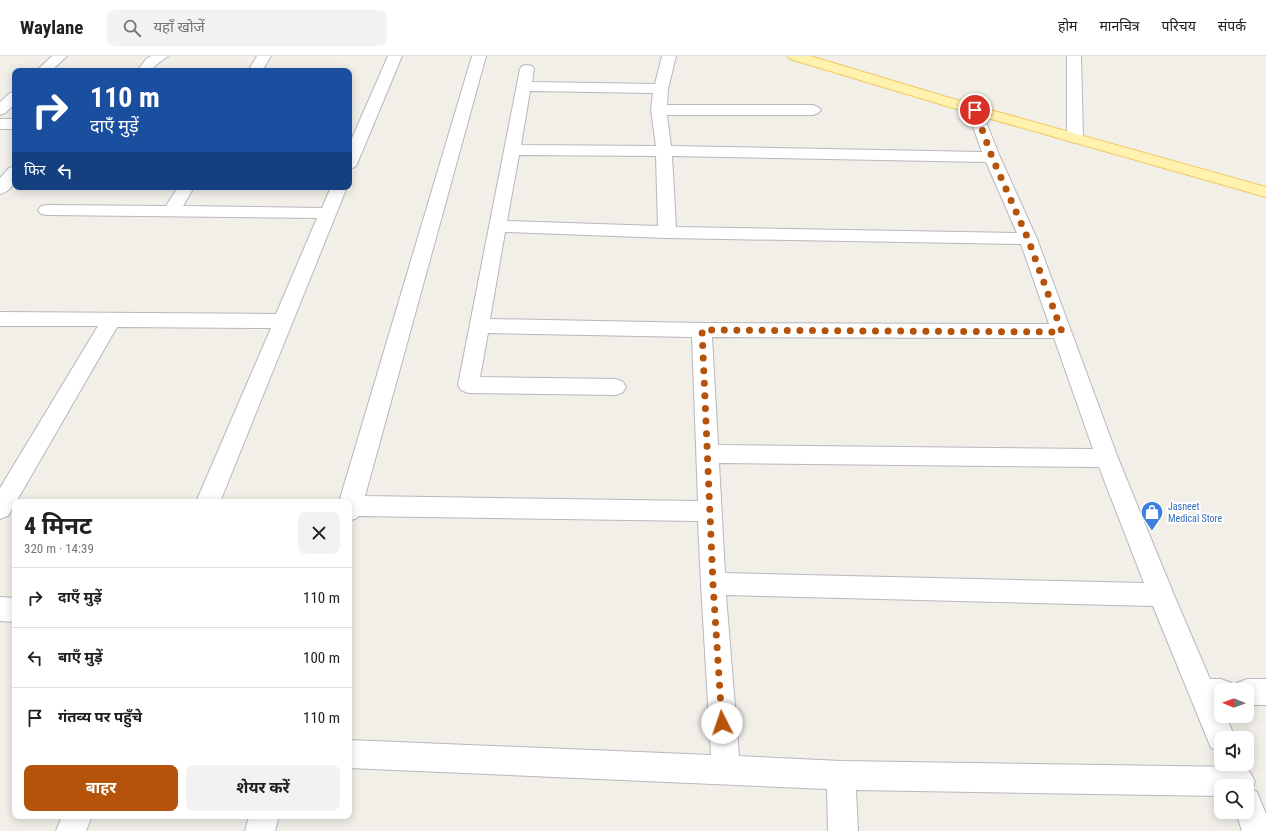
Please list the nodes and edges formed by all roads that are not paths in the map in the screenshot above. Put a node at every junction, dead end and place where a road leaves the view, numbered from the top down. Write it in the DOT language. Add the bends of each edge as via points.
graph roads {
  1 [pos="60,56"];
  2 [pos="264,56"];
  3 [pos="395,56"];
  4 [pos="479,56"];
  5 [pos="669,56"];
  6 [pos="795,56"];
  7 [pos="1074,56"];
  8 [pos="46,68"];
  9 [pos="257,68"];
  10 [pos="661,89"];
  11 [pos="12,99"];
  12 [pos="0,110"];
  13 [pos="659,110"];
  14 [pos="813,110"];
  15 [pos="975,110"];
  16 [pos="0,124"];
  17 [pos="12,124"];
  18 [pos="1075,138"];
  19 [pos="512,150"];
  20 [pos="664,151"];
  21 [pos="352,157"];
  22 [pos="992,157"];
  23 [pos="12,174"];
  24 [pos="0,188"];
  25 [pos="184,190"];
  26 [pos="338,190"];
  27 [pos="1266,192"];
  28 [pos="47,210"];
  29 [pos="171,211"];
  30 [pos="328,213"];
  31 [pos="498,226"];
  32 [pos="667,232"];
  33 [pos="1028,239"];
  34 [pos="0,319"];
  35 [pos="112,319"];
  36 [pos="283,321"];
  37 [pos="480,326"];
  38 [pos="702,330"];
  39 [pos="1062,332"];
  40 [pos="616,387"];
  41 [pos="707,454"];
  42 [pos="1108,458"];
  43 [pos="209,499"];
  44 [pos="351,499"];
  45 [pos="352,507"];
  46 [pos="0,509"];
  47 [pos="711,511"];
  48 [pos="713,584"];
  49 [pos="1161,596"];
  50 [pos="0,609"];
  51 [pos="12,610"];
  52 [pos="1211,692"];
  53 [pos="1254,692"];
  54 [pos="1266,692"];
  55 [pos="1219,731"];
  56 [pos="352,754"];
  57 [pos="726,769"];
  58 [pos="841,775"];
  59 [pos="1214,801"];
  60 [pos="76,819"];
  61 [pos="263,819"];
  62 [pos="71,831"];
  63 [pos="260,831"];
  64 [pos="843,831"];
  1 -- 8 [label="street"];
  2 -- 9 [label="street"];
  3 -- 21 [label="street"];
  4 -- 44 [label="street"];
  5 -- 10 [label="street"];
  6 -- 15 [label="main road"];
  7 -- 18 [label="street"];
  10 -- 13 [label="street"];
  10 -- 19 [label="street" via="526,78"];
  11 -- 12 [label="street"];
  13 -- 14 [label="street"];
  13 -- 20 [label="street"];
  15 -- 18 [label="main road"];
  15 -- 22 [label="street"];
  16 -- 17 [label="street"];
  18 -- 27 [label="main road"];
  19 -- 20 [label="street"];
  19 -- 31 [label="street"];
  20 -- 22 [label="street"];
  20 -- 32 [label="street"];
  22 -- 33 [label="street"];
  23 -- 24 [label="street"];
  25 -- 29 [label="street"];
  26 -- 30 [label="street"];
  28 -- 29 [label="street"];
  29 -- 30 [label="street"];
  30 -- 36 [label="street"];
  31 -- 32 [label="street"];
  31 -- 37 [label="street"];
  32 -- 33 [label="street"];
  33 -- 39 [label="street"];
  34 -- 35 [label="street"];
  35 -- 36 [label="street"];
  35 -- 46 [label="street"];
  36 -- 43 [label="street"];
  37 -- 38 [label="street"];
  37 -- 40 [label="street" via="468,385"];
  38 -- 39 [label="street"];
  38 -- 41 [label="street"];
  39 -- 42 [label="street"];
  41 -- 42 [label="street"];
  41 -- 47 [label="street"];
  42 -- 49 [label="street"];
  45 -- 47 [label="street"];
  47 -- 48 [label="street"];
  48 -- 49 [label="street"];
  48 -- 57 [label="street"];
  49 -- 52 [label="street"];
  50 -- 51 [label="street"];
  52 -- 55 [label="street"];
  53 -- 54 [label="street"];
  56 -- 57 [label="street"];
  57 -- 58 [label="street"];
  58 -- 59 [label="street"];
  58 -- 64 [label="street"];
  60 -- 62 [label="street"];
  61 -- 63 [label="street"];
}
